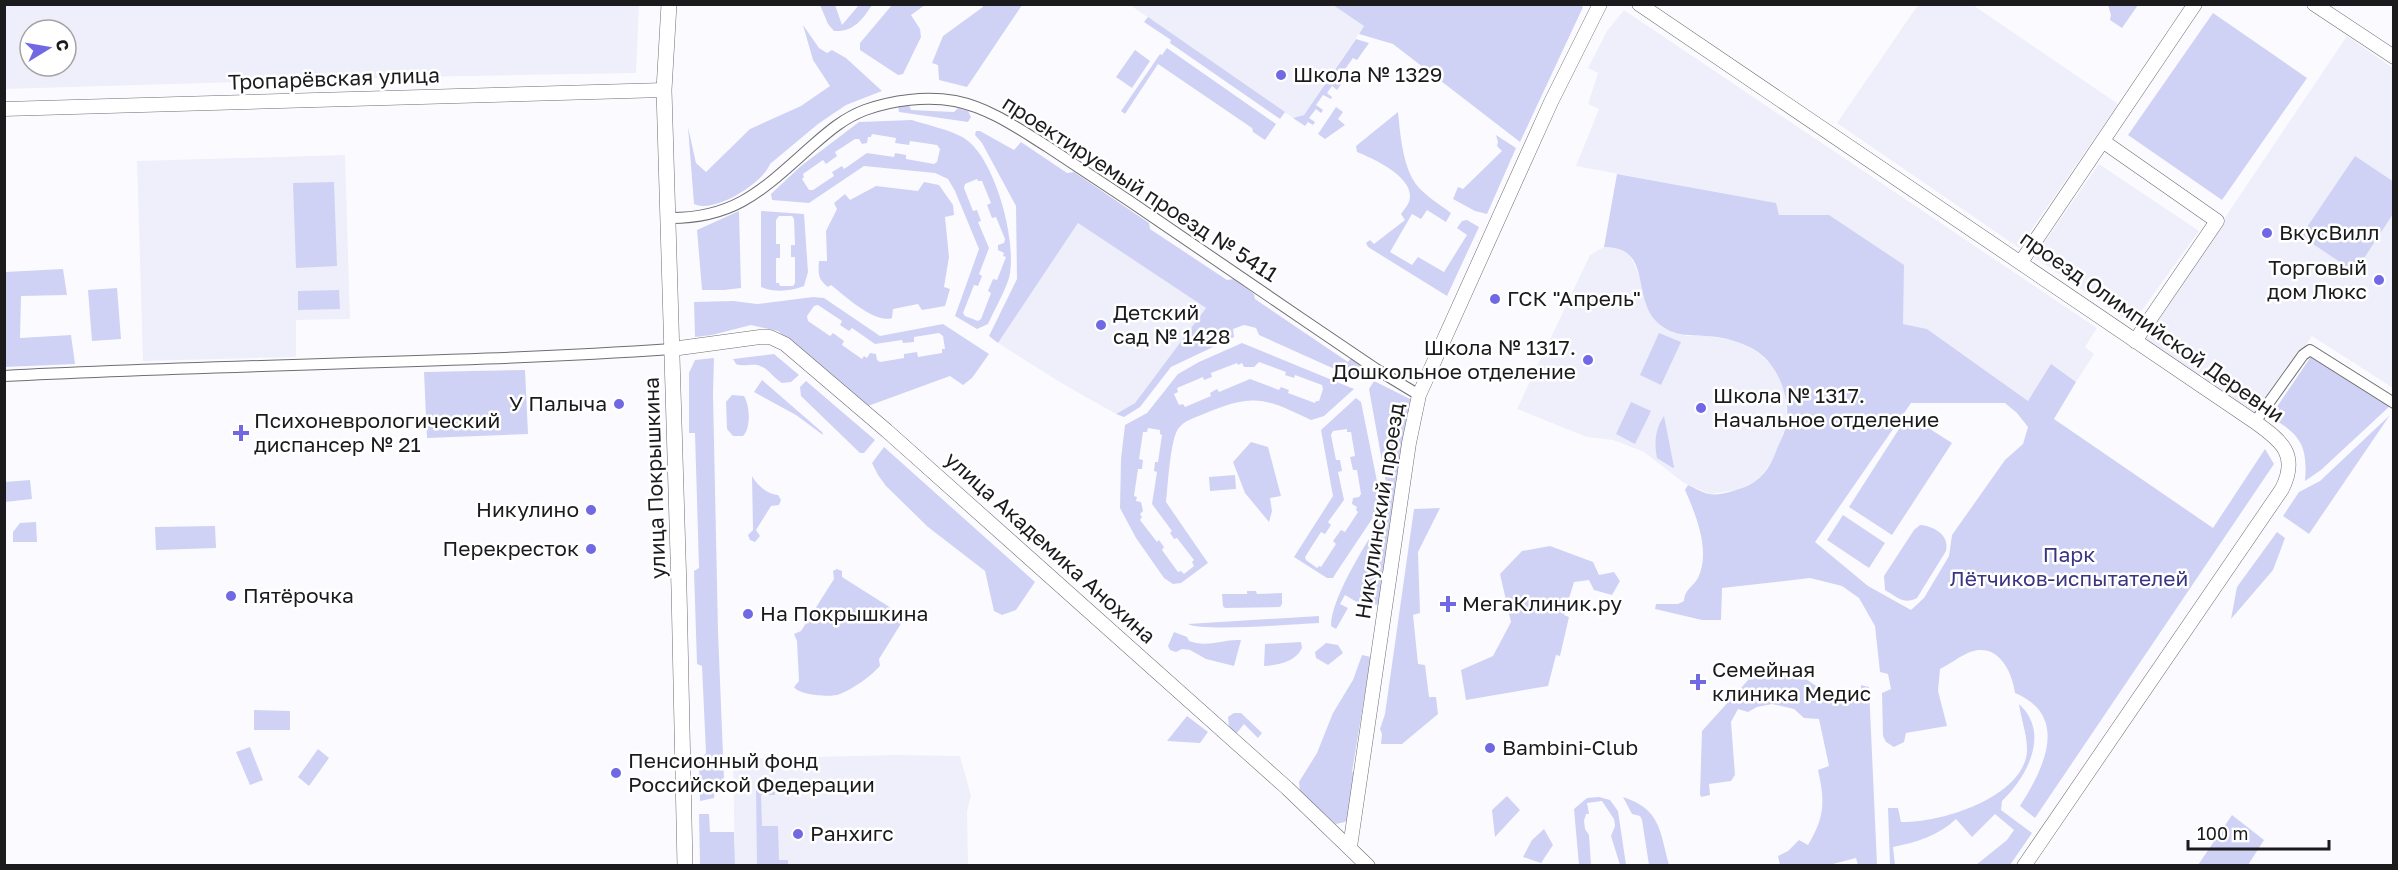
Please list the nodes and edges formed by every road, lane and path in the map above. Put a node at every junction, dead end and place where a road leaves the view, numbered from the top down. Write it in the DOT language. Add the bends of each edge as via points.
graph roads {
  1 [pos="669,4"];
  2 [pos="1600,4"];
  3 [pos="1639,4"];
  4 [pos="2195,4"];
  5 [pos="2314,4"];
  6 [pos="2394,57"];
  7 [pos="664,90"];
  8 [pos="4,109"];
  9 [pos="2104,142"];
  10 [pos="668,218"];
  11 [pos="2021,262"];
  12 [pos="2135,341"];
  13 [pos="672,349"];
  14 [pos="4,376"];
  15 [pos="1419,395"];
  16 [pos="2394,403"];
  17 [pos="2255,422"];
  18 [pos="1350,847"];
  19 [pos="685,866"];
  20 [pos="1368,866"];
  21 [pos="2025,866"];
  1 -- 7 [label="main road, улица Покрышкина"];
  2 -- 15 [label="street, Никулинский проезд" via="1554,96"];
  3 -- 11 [label="street, проезд Олимпийской Деревни"];
  4 -- 9 [label="street"];
  5 -- 6 [label="street"];
  7 -- 8 [label="street, Тропарёвская улица"];
  7 -- 10 [label="main road, улица Покрышкина"];
  9 -- 11 [label="street"];
  9 -- 12 [label="street" via="2217,221"];
  10 -- 13 [label="main road, улица Покрышкина"];
  10 -- 15 [label="street, проектируемый проезд № 5411" via="698,217 738,205 857,113 906,101 955,101 1012,125"];
  11 -- 12 [label="street, проезд Олимпийской Деревни"];
  12 -- 17 [label="street, проезд Олимпийской Деревни"];
  13 -- 14 [label="street"];
  13 -- 18 [label="street, улица Академика Анохина" via="760,337 785,344"];
  13 -- 19 [label="main road, улица Покрышкина"];
  15 -- 18 [label="street, Никулинский проезд"];
  16 -- 17 [label="street" via="2310,350"];
  17 -- 21 [label="street, проезд Олимпийской Деревни" via="2275,436 2286,452 2289,468 2282,489"];
  18 -- 20 [label="street, улица Академика Анохина"];
}
